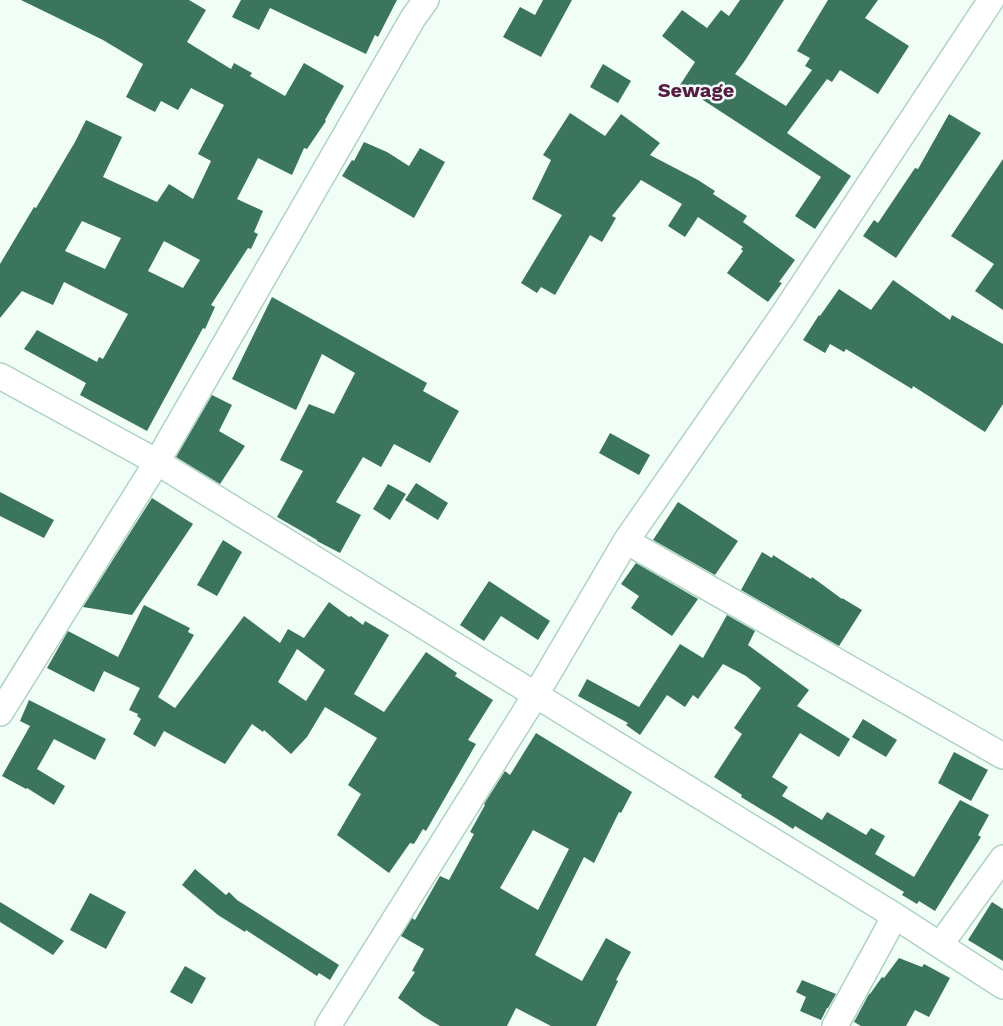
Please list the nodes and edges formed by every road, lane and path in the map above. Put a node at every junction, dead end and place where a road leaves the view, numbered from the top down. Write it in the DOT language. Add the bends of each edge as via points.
graph roads {
  1 [pos="426,0"];
  2 [pos="991,0"];
  3 [pos="0,376"];
  4 [pos="157,462"];
  5 [pos="626,541"];
  6 [pos="535,696"];
  7 [pos="0,712"];
  8 [pos="1003,756"];
  9 [pos="1003,858"];
  10 [pos="895,916"];
  11 [pos="940,945"];
  12 [pos="1003,986"];
  13 [pos="328,1026"];
  14 [pos="835,1026"];
  1 -- 4 [label="street"];
  2 -- 5 [label="street" via="783,315"];
  3 -- 4 [label="street"];
  4 -- 6 [label="street"];
  4 -- 7 [label="street"];
  5 -- 6 [label="street"];
  5 -- 8 [label="street"];
  6 -- 10 [label="street"];
  6 -- 13 [label="street"];
  9 -- 11 [label="street"];
  10 -- 11 [label="street"];
  10 -- 14 [label="street"];
  11 -- 12 [label="street"];
}
